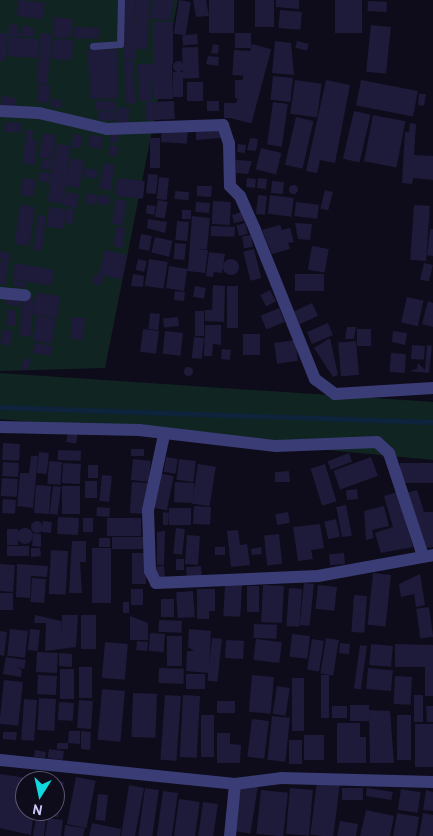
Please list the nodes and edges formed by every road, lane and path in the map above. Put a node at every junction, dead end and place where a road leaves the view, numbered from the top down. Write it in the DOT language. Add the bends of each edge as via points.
graph roads {
  1 [pos="121,0"];
  2 [pos="93,46"];
  3 [pos="0,111"];
  4 [pos="0,293"];
  5 [pos="25,296"];
  6 [pos="433,388"];
  7 [pos="0,427"];
  8 [pos="164,435"];
  9 [pos="428,556"];
  10 [pos="0,760"];
  11 [pos="433,782"];
  12 [pos="235,784"];
  13 [pos="230,836"];
  1 -- 2 [label="lane" via="120,44"];
  3 -- 6 [label="street" via="40,113 107,129 224,125 229,143 230,186 240,196 255,230 315,379 335,394"];
  4 -- 5 [label="street"];
  7 -- 8 [label="street" via="139,430"];
  8 -- 9 [label="street" via="276,446 385,445"];
  8 -- 9 [label="street" via="148,510 150,571 156,582 318,576"];
  10 -- 12 [label="street"];
  11 -- 12 [label="street" via="281,778"];
  12 -- 13 [label="street"];
}
